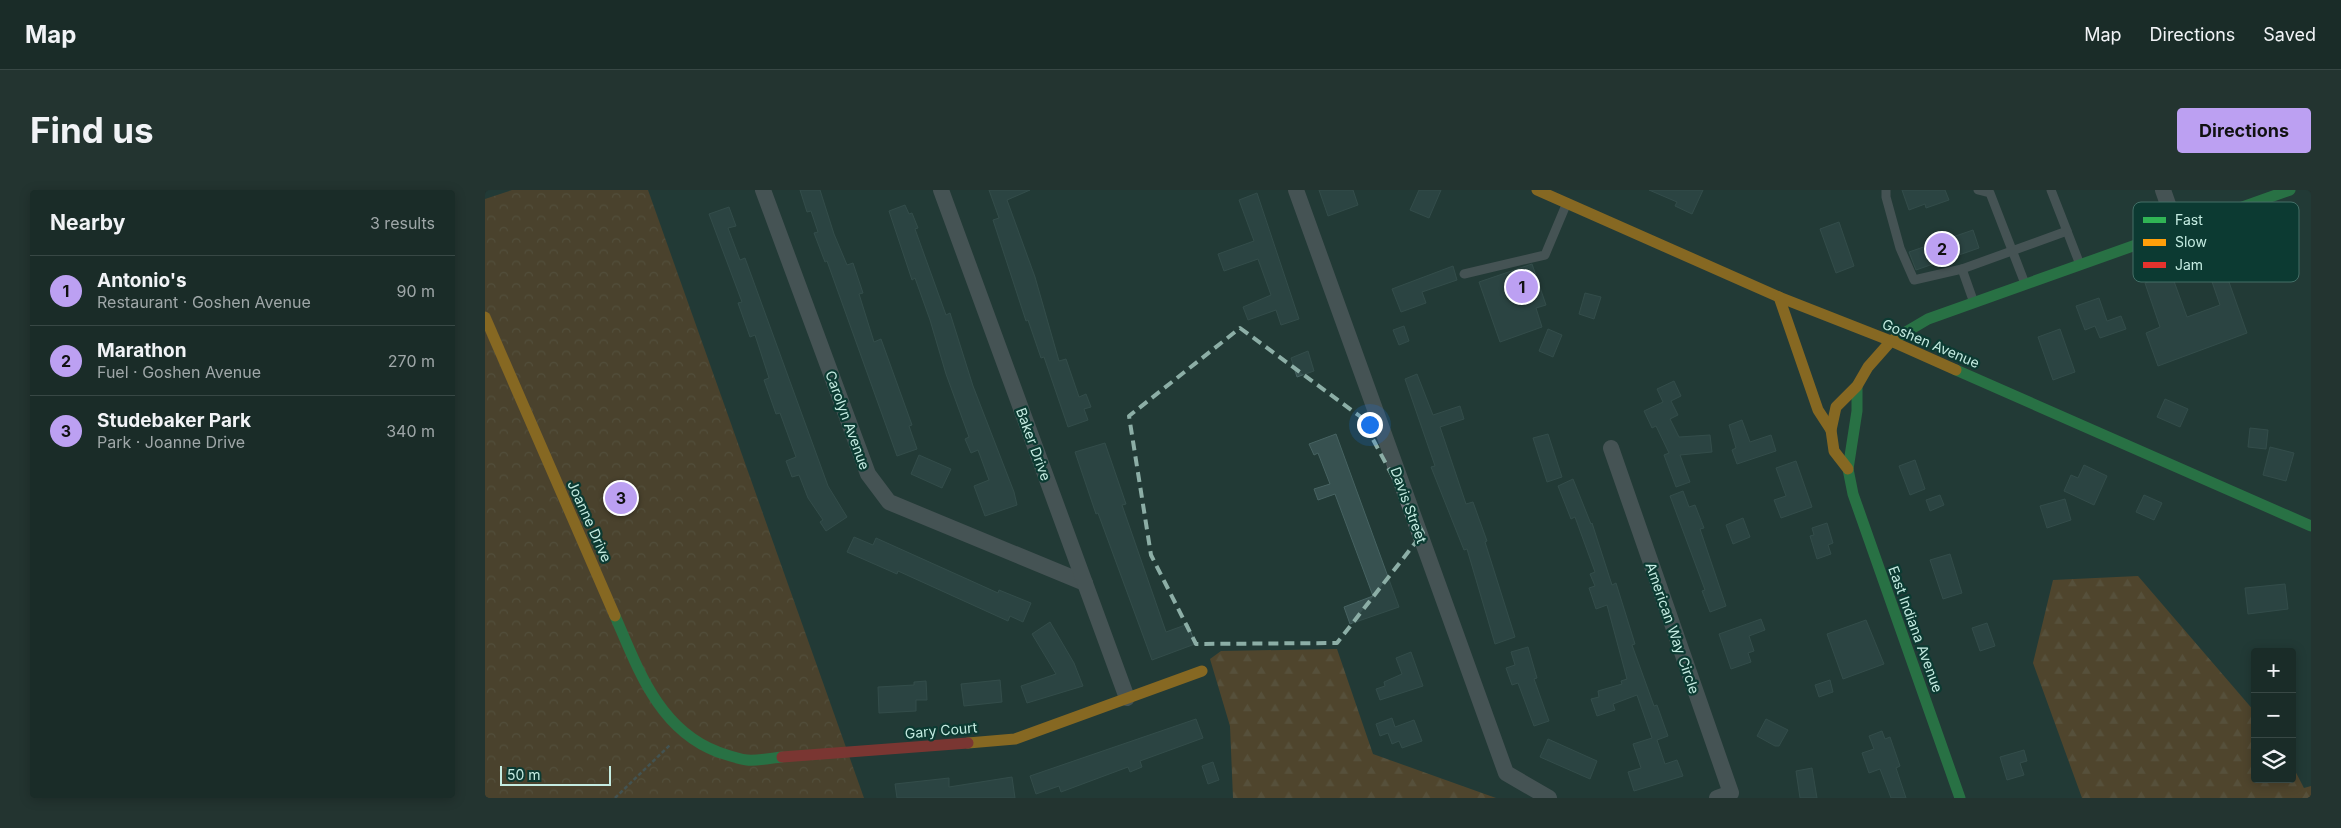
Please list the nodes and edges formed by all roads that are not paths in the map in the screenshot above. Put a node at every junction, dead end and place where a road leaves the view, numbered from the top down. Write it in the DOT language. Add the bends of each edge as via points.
graph roads {
  1 [pos="763,190"];
  2 [pos="941,190"];
  3 [pos="1296,190"];
  4 [pos="1537,190"];
  5 [pos="1886,190"];
  6 [pos="1978,190"];
  7 [pos="2051,190"];
  8 [pos="2163,190"];
  9 [pos="2290,190"];
  10 [pos="1993,192"];
  11 [pos="2167,202"];
  12 [pos="2256,202"];
  13 [pos="1567,203"];
  14 [pos="2067,231"];
  15 [pos="2133,246"];
  16 [pos="2013,250"];
  17 [pos="2079,265"];
  18 [pos="1962,268"];
  19 [pos="1464,274"];
  20 [pos="2025,284"];
  21 [pos="1779,297"];
  22 [pos="1974,302"];
  23 [pos="485,316"];
  24 [pos="1891,341"];
  25 [pos="1857,386"];
  26 [pos="1831,430"];
  27 [pos="1611,448"];
  28 [pos="1848,469"];
  29 [pos="2311,526"];
  30 [pos="1085,583"];
  31 [pos="1202,671"];
  32 [pos="1127,698"];
  33 [pos="680,730"];
  34 [pos="1549,798"];
  35 [pos="1717,798"];
  36 [pos="1961,798"];
  1 -- 30 [label="street, Carolyn Avenue" via="868,474 889,502"];
  2 -- 30 [label="street, Baker Drive"];
  3 -- 34 [label="street, Davis Street" via="1506,773"];
  4 -- 13 [label="street, Goshen Avenue"];
  5 -- 18 [label="lane" via="1900,248 1914,280"];
  6 -- 10 [label="lane"];
  7 -- 14 [label="lane"];
  8 -- 11 [label="street"];
  9 -- 12 [label="street, East Indiana Avenue"];
  10 -- 16 [label="lane"];
  13 -- 19 [label="lane" via="1545,255"];
  13 -- 21 [label="street, Goshen Avenue"];
  14 -- 16 [label="lane"];
  14 -- 17 [label="lane"];
  15 -- 17 [label="street, East Indiana Avenue"];
  16 -- 18 [label="lane"];
  16 -- 20 [label="lane"];
  17 -- 20 [label="street, East Indiana Avenue"];
  18 -- 22 [label="lane"];
  20 -- 22 [label="street, East Indiana Avenue"];
  21 -- 24 [label="street, Goshen Avenue"];
  21 -- 26 [label="street" via="1818,410"];
  22 -- 24 [label="street, East Indiana Avenue" via="1906,330"];
  23 -- 33 [label="street, Joanne Drive" via="639,670 651,693"];
  24 -- 25 [label="street, East Indiana Avenue" via="1868,367"];
  24 -- 29 [label="street, Goshen Avenue"];
  25 -- 26 [label="street, East Indiana Avenue" via="1836,408"];
  25 -- 28 [label="street, East Indiana Avenue" via="1857,411"];
  26 -- 28 [label="street, East Indiana Avenue" via="1834,451"];
  27 -- 35 [label="street, American Way Circle" via="1731,793"];
  28 -- 36 [label="street, East Indiana Avenue" via="1853,494"];
  30 -- 32 [label="street, Baker Drive"];
  31 -- 32 [label="street, Gary Court"];
  32 -- 33 [label="street, Gary Court" via="1015,738 747,760 725,756 701,746"];
}
